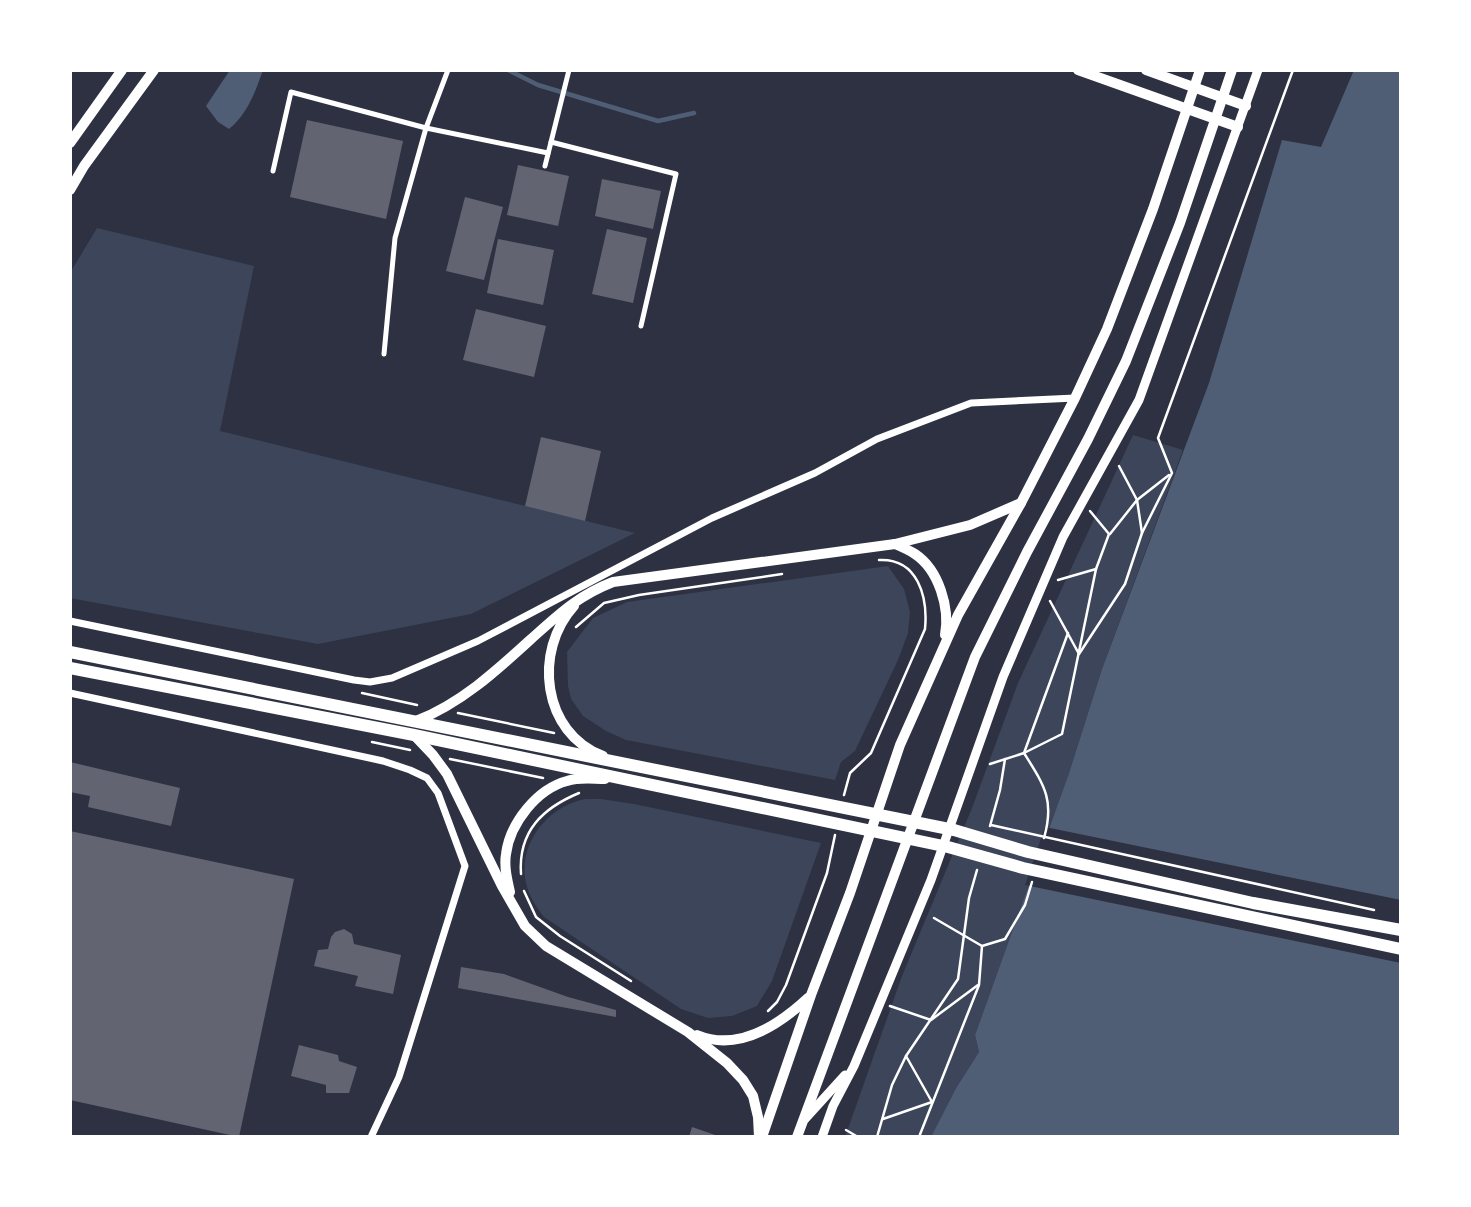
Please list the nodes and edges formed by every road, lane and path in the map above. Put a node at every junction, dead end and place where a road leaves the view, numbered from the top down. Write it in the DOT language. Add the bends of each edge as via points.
graph roads {
  1 [pos="122,70"];
  2 [pos="154,70"];
  3 [pos="448,70"];
  4 [pos="569,70"];
  5 [pos="1078,70"];
  6 [pos="1146,70"];
  7 [pos="1192,70"];
  8 [pos="1200,70"];
  9 [pos="1232,70"];
  10 [pos="1258,70"];
  11 [pos="1293,70"];
  12 [pos="1195,87"];
  13 [pos="1223,98"];
  14 [pos="1246,106"];
  15 [pos="1187,108"];
  16 [pos="1216,118"];
  17 [pos="1238,127"];
  18 [pos="426,128"];
  19 [pos="551,142"];
  20 [pos="70,143"];
  21 [pos="548,153"];
  22 [pos="545,166"];
  23 [pos="274,171"];
  24 [pos="70,190"];
  25 [pos="641,326"];
  26 [pos="384,354"];
  27 [pos="1075,398"];
  28 [pos="1119,466"];
  29 [pos="1172,473"];
  30 [pos="1137,500"];
  31 [pos="1021,503"];
  32 [pos="1090,511"];
  33 [pos="1142,533"];
  34 [pos="1109,534"];
  35 [pos="895,544"];
  36 [pos="877,561"];
  37 [pos="1096,569"];
  38 [pos="786,573"];
  39 [pos="1058,580"];
  40 [pos="639,595"];
  41 [pos="582,596"];
  42 [pos="1050,601"];
  43 [pos="70,621"];
  44 [pos="1068,633"];
  45 [pos="942,649"];
  46 [pos="70,652"];
  47 [pos="1079,654"];
  48 [pos="70,668"];
  49 [pos="70,693"];
  50 [pos="416,721"];
  51 [pos="414,735"];
  52 [pos="1024,753"];
  53 [pos="1005,759"];
  54 [pos="990,764"];
  55 [pos="626,765"];
  56 [pos="624,779"];
  57 [pos="581,792"];
  58 [pos="842,804"];
  59 [pos="990,826"];
  60 [pos="837,828"];
  61 [pos="832,838"];
  62 [pos="845,841"];
  63 [pos="1043,842"];
  64 [pos="979,862"];
  65 [pos="967,866"];
  66 [pos="981,867"];
  67 [pos="521,878"];
  68 [pos="1032,880"];
  69 [pos="523,887"];
  70 [pos="513,905"];
  71 [pos="934,919"];
  72 [pos="1401,930"];
  73 [pos="964,936"];
  74 [pos="982,946"];
  75 [pos="1401,949"];
  76 [pos="638,985"];
  77 [pos="979,985"];
  78 [pos="811,995"];
  79 [pos="880,1002"];
  80 [pos="768,1012"];
  81 [pos="931,1020"];
  82 [pos="688,1032"];
  83 [pos="906,1056"];
  84 [pos="854,1066"];
  85 [pos="932,1102"];
  86 [pos="883,1119"];
  87 [pos="803,1120"];
  88 [pos="846,1130"];
  89 [pos="371,1137"];
  90 [pos="761,1137"];
  91 [pos="797,1137"];
  92 [pos="821,1137"];
  93 [pos="858,1137"];
  94 [pos="877,1137"];
  95 [pos="919,1137"];
  1 -- 20 [label="main road"];
  2 -- 24 [label="main road"];
  3 -- 18 [label="street"];
  4 -- 19 [label="street"];
  5 -- 15 [label="main road"];
  6 -- 12 [label="main road"];
  7 -- 12 [label="street"];
  8 -- 12 [label="main road"];
  9 -- 13 [label="main road"];
  10 -- 14 [label="street"];
  11 -- 29 [label="path" via="1158,438"];
  12 -- 13 [label="main road"];
  12 -- 15 [label="main road"];
  13 -- 14 [label="main road"];
  13 -- 16 [label="main road"];
  14 -- 17 [label="street"];
  15 -- 16 [label="main road"];
  15 -- 27 [label="main road" via="1130,271"];
  16 -- 17 [label="main road"];
  16 -- 87 [label="main road" via="1126,361 975,657"];
  17 -- 79 [label="street" via="1139,400 1063,537 1003,677 930,880"];
  18 -- 21 [label="street"];
  18 -- 23 [label="street" via="291,92"];
  18 -- 26 [label="street" via="395,238"];
  19 -- 21 [label="street"];
  19 -- 25 [label="street" via="676,174"];
  21 -- 22 [label="street"];
  27 -- 31 [label="main road"];
  27 -- 43 [label="street" via="971,403 877,439 815,473 712,518 478,641 392,678 354,680"];
  28 -- 30 [label="path"];
  29 -- 30 [label="path"];
  29 -- 33 [label="path"];
  30 -- 33 [label="path"];
  30 -- 34 [label="path"];
  31 -- 35 [label="main road" via="970,525"];
  31 -- 45 [label="main road"];
  32 -- 34 [label="path"];
  33 -- 47 [label="path" via="1125,584"];
  34 -- 37 [label="path"];
  35 -- 41 [label="main road" via="644,576 613,582"];
  35 -- 45 [label="main road" via="926,564 940,587 947,624"];
  36 -- 58 [label="path" via="900,564 920,583 927,614 925,629 871,753 850,773"];
  37 -- 39 [label="path"];
  37 -- 47 [label="path"];
  38 -- 40 [label="path"];
  41 -- 50 [label="main road" via="469,692"];
  41 -- 55 [label="main road" via="552,645 548,687 578,742"];
  42 -- 44 [label="path"];
  44 -- 47 [label="path"];
  44 -- 52 [label="path"];
  45 -- 78 [label="main road" via="900,745"];
  46 -- 50 [label="highway"];
  47 -- 52 [label="path" via="1062,734"];
  48 -- 51 [label="highway"];
  49 -- 89 [label="street" via="383,761 426,778 439,793 465,866 399,1077"];
  50 -- 55 [label="highway"];
  51 -- 56 [label="highway"];
  51 -- 70 [label="main road" via="447,774"];
  52 -- 53 [label="path"];
  52 -- 63 [label="path" via="1045,785 1050,817"];
  53 -- 54 [label="path"];
  53 -- 59 [label="path"];
  55 -- 72 [label="highway" via="954,831 1254,903"];
  56 -- 70 [label="main road" via="563,782 532,804 515,827 506,852"];
  56 -- 75 [label="highway"];
  57 -- 67 [label="path" via="551,807 533,825 524,844"];
  60 -- 80 [label="path" via="827,873 786,985"];
  61 -- 62 [label="path"];
  64 -- 73 [label="path"];
  65 -- 66 [label="path"];
  68 -- 74 [label="path" via="1025,905 1005,939"];
  69 -- 76 [label="path" via="536,917"];
  70 -- 82 [label="main road" via="525,926 546,946"];
  71 -- 73 [label="path"];
  73 -- 74 [label="path"];
  73 -- 81 [label="path" via="958,979"];
  74 -- 77 [label="path"];
  77 -- 81 [label="path"];
  77 -- 85 [label="path"];
  78 -- 82 [label="main road" via="757,1035 720,1040"];
  78 -- 90 [label="main road"];
  79 -- 81 [label="path"];
  79 -- 84 [label="street"];
  81 -- 83 [label="path"];
  82 -- 90 [label="main road" via="743,1080 753,1096"];
  83 -- 85 [label="path"];
  83 -- 86 [label="path"];
  84 -- 87 [label="street"];
  84 -- 92 [label="street"];
  85 -- 86 [label="path"];
  85 -- 95 [label="path"];
  86 -- 94 [label="path"];
  87 -- 91 [label="main road"];
  88 -- 93 [label="path"];
}
